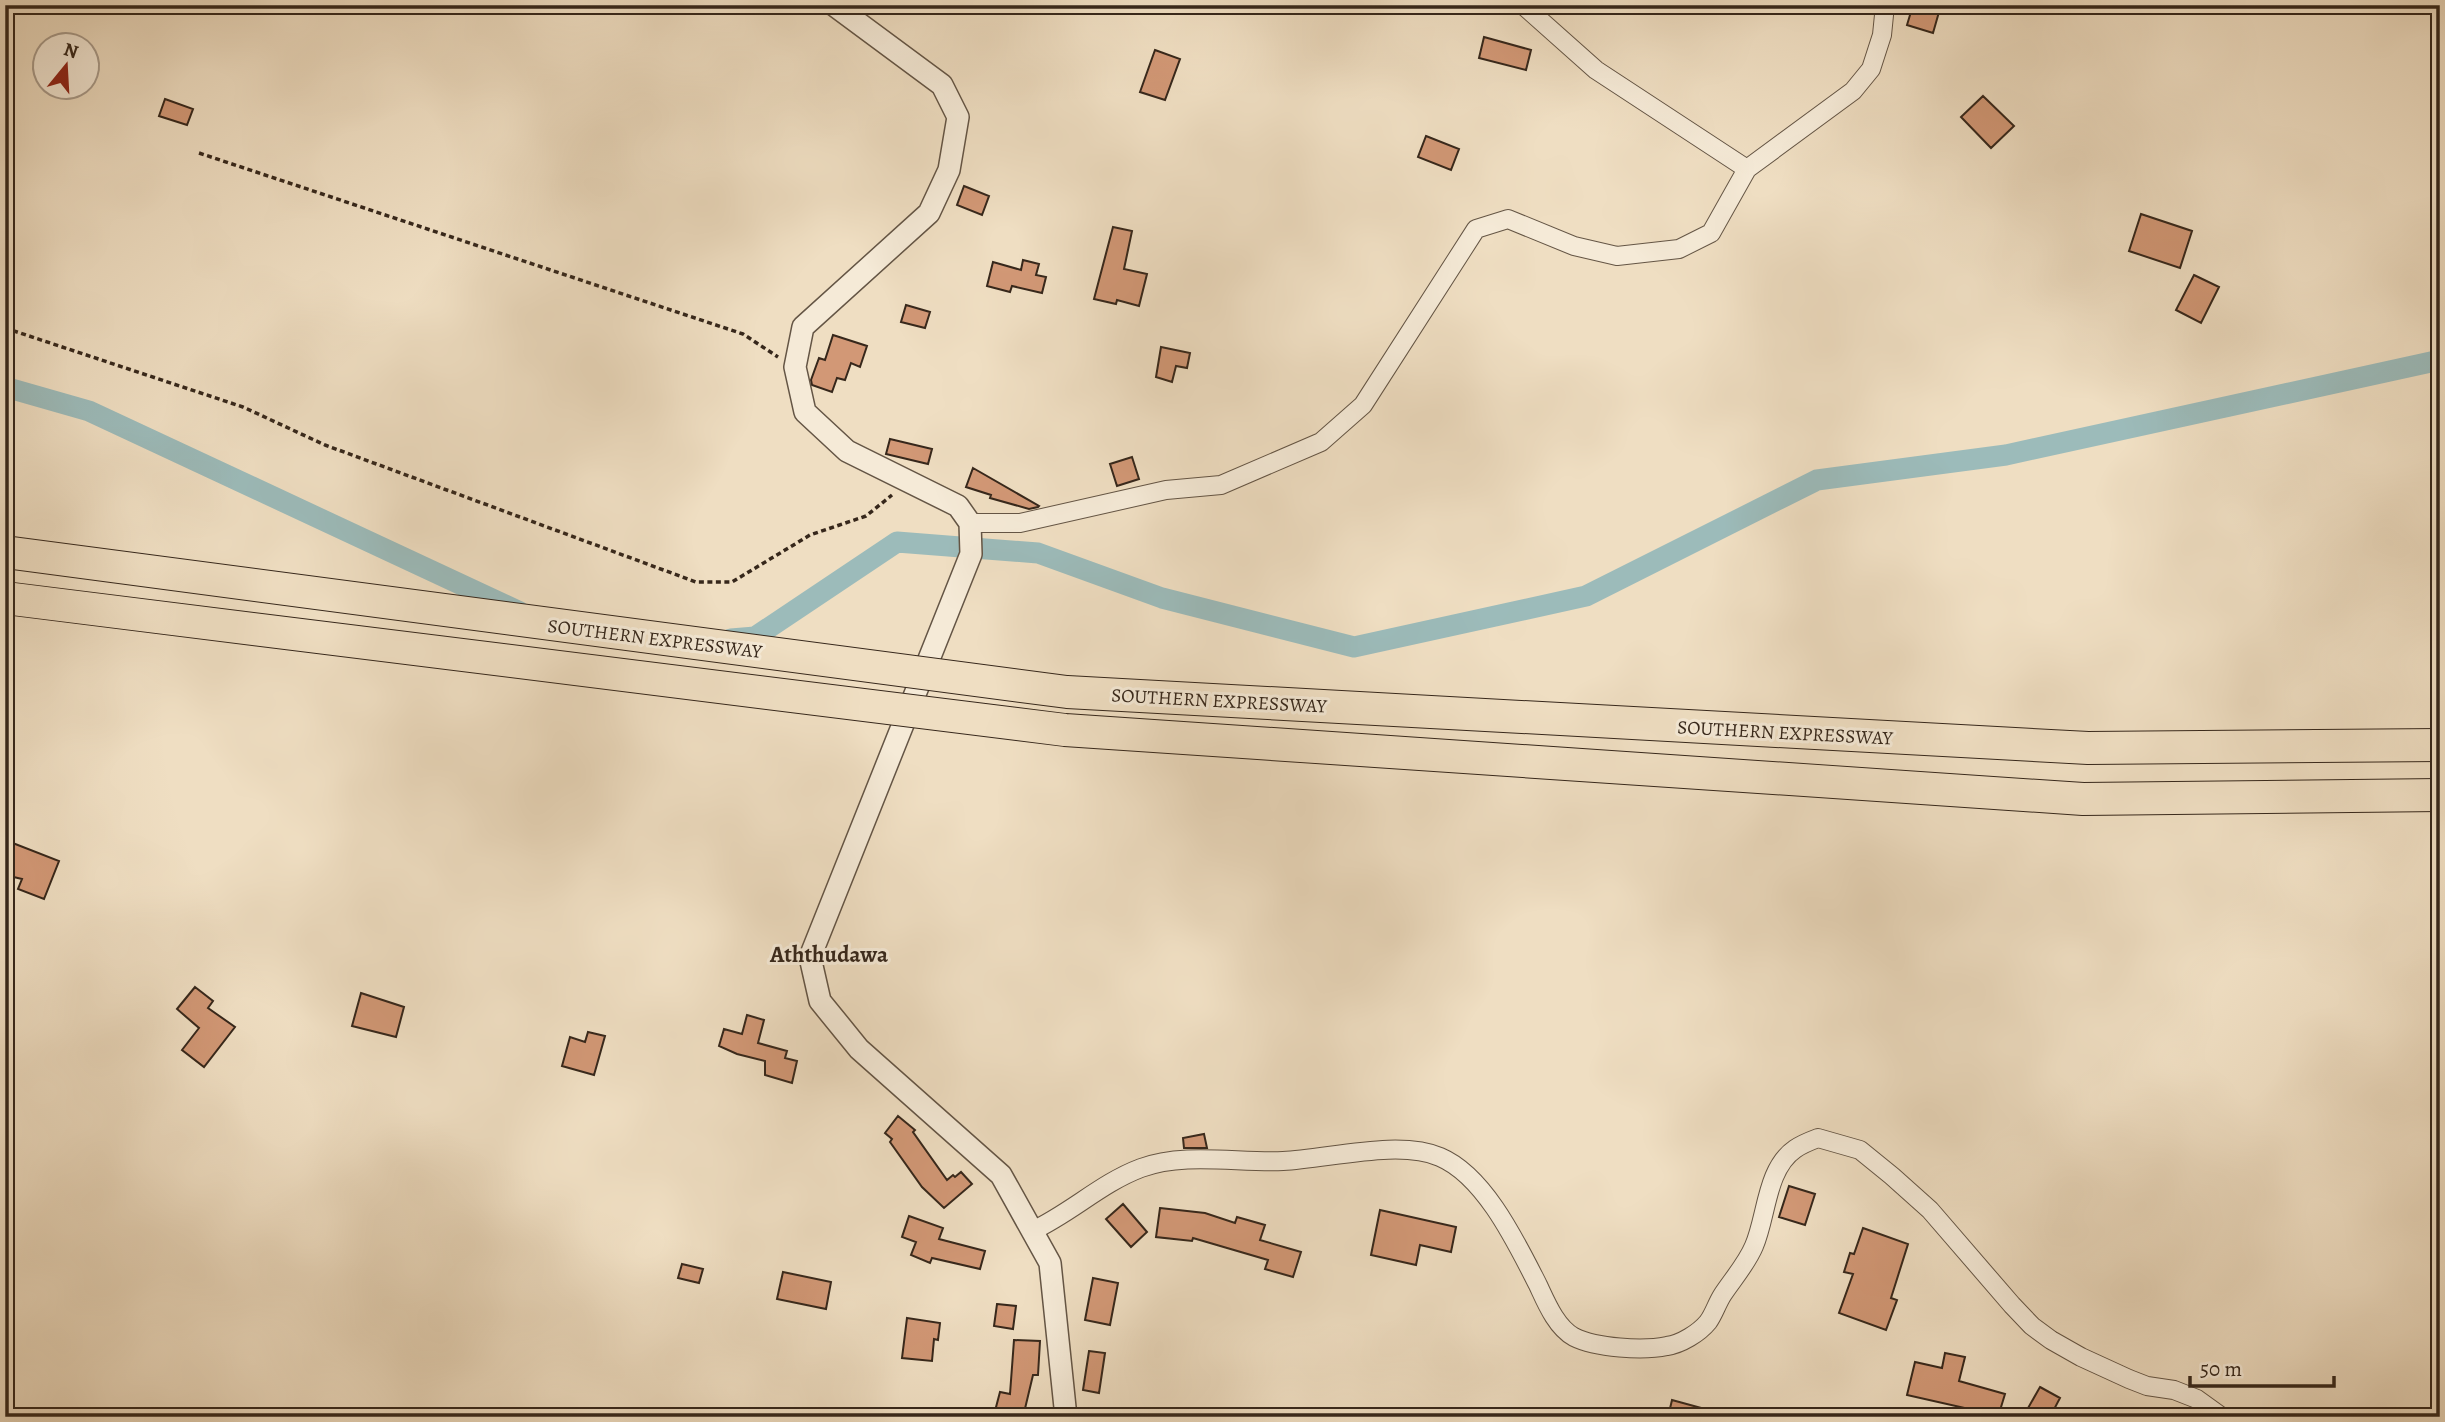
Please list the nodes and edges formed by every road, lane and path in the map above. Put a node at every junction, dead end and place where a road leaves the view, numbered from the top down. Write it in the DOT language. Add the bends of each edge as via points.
graph roads {
  1 [pos="834,5"];
  2 [pos="1523,5"];
  3 [pos="1885,5"];
  4 [pos="199,153"];
  5 [pos="1747,169"];
  6 [pos="5,328"];
  7 [pos="795,367"];
  8 [pos="910,481"];
  9 [pos="971,527"];
  10 [pos="5,552"];
  11 [pos="5,598"];
  12 [pos="2440,745"];
  13 [pos="2440,795"];
  14 [pos="1032,1231"];
  15 [pos="1066,1417"];
  16 [pos="2222,1417"];
  1 -- 7 [label="street" via="942,85 958,117 949,170 929,213 803,327"];
  2 -- 5 [label="street" via="1595,70"];
  3 -- 5 [label="street" via="1871,69 1853,91"];
  4 -- 7 [label="path" via="743,334"];
  5 -- 9 [label="street" via="1711,233 1679,249 1617,256 1574,246 1508,219 1476,229 1363,405 1321,442 1221,485 1166,490 1020,523"];
  6 -- 8 [label="path" via="243,407 325,445 695,582 732,582 810,535 866,516"];
  7 -- 8 [label="street" via="805,412 847,451"];
  8 -- 9 [label="street" via="958,506"];
  9 -- 14 [label="street" via="971,554 810,957 820,1001 859,1049 1001,1175"];
  10 -- 12 [label="highway, SOUTHERN EXPRESSWAY, bridge" via="1067,692 2088,748"];
  11 -- 13 [label="highway, SOUTHERN EXPRESSWAY, bridge" via="1065,730 2083,799"];
  14 -- 15 [label="street" via="1050,1264"];
  14 -- 16 [label="street" via="1058,1219 1113,1180 1165,1160 1285,1161 1421,1151 1442,1157 1472,1179 1511,1237 1548,1306 1574,1337 1621,1349 1669,1346 1707,1323 1754,1247 1778,1170 1792,1151 1818,1138 1860,1150 1892,1176 1930,1210 2032,1326 2051,1340 2129,1379 2197,1399"];
}
